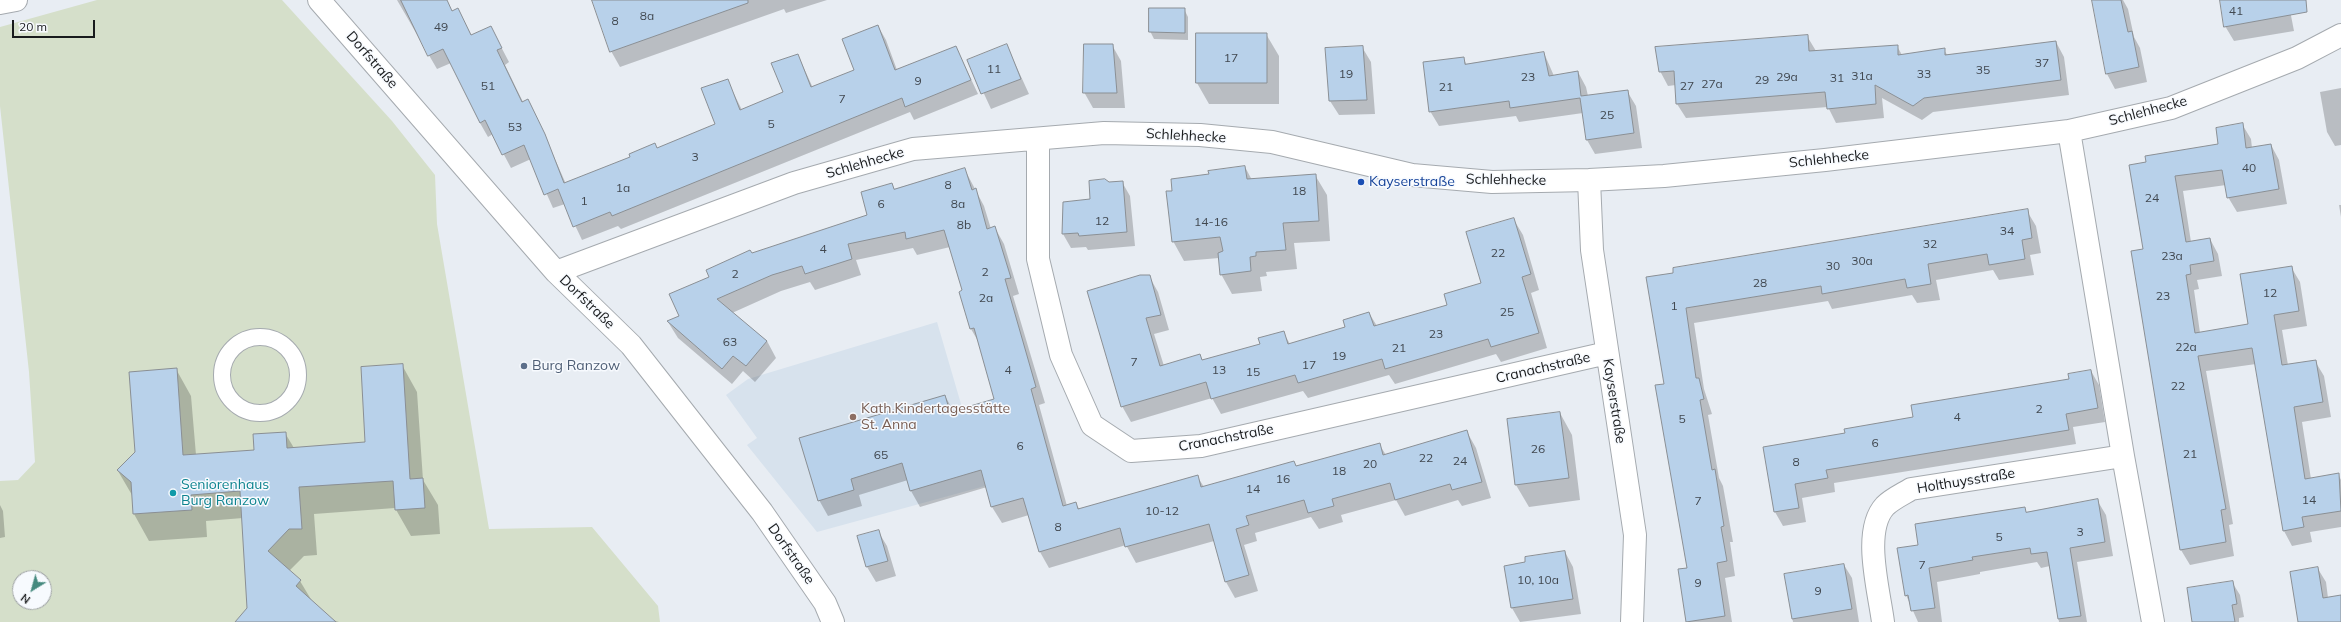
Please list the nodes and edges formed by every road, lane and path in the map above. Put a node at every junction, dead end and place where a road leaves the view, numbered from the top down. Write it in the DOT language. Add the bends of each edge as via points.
graph roads {
  1 [pos="16,0"];
  2 [pos="319,0"];
  3 [pos="0,3"];
  4 [pos="2341,35"];
  5 [pos="2068,131"];
  6 [pos="1038,140"];
  7 [pos="1590,180"];
  8 [pos="556,272"];
  9 [pos="1607,353"];
  10 [pos="262,413"];
  11 [pos="2122,456"];
  12 [pos="832,622"];
  13 [pos="1632,622"];
  14 [pos="1883,622"];
  15 [pos="2153,622"];
  1 -- 3 [label="street"];
  2 -- 8 [label="street, Dorfstraße"];
  4 -- 5 [label="street, Schlehhecke" via="2297,58 2170,108"];
  5 -- 7 [label="street, Schlehhecke" via="1817,161 1664,176"];
  5 -- 11 [label="street"];
  6 -- 7 [label="street, Schlehhecke" via="1104,133 1200,136 1272,142 1412,175 1492,182"];
  6 -- 8 [label="street, Schlehhecke" via="913,150 794,183"];
  6 -- 9 [label="street, Cranachstraße" via="1038,259 1061,355 1092,425 1131,451 1202,446"];
  7 -- 9 [label="street, Kayserstraße" via="1592,250"];
  8 -- 12 [label="street, Dorfstraße" via="632,345 762,512 825,603"];
  9 -- 13 [label="street, Kayserstraße" via="1635,535"];
  10 -- 10 [label="lane" via="248,412 237,406 223,386 222,368 227,355 249,338 275,340 288,350 295,361 298,378 294,391 283,406"];
  11 -- 14 [label="street, Holthuysstraße" via="1911,489 1886,506 1875,523 1872,539"];
  11 -- 15 [label="street"];
}
